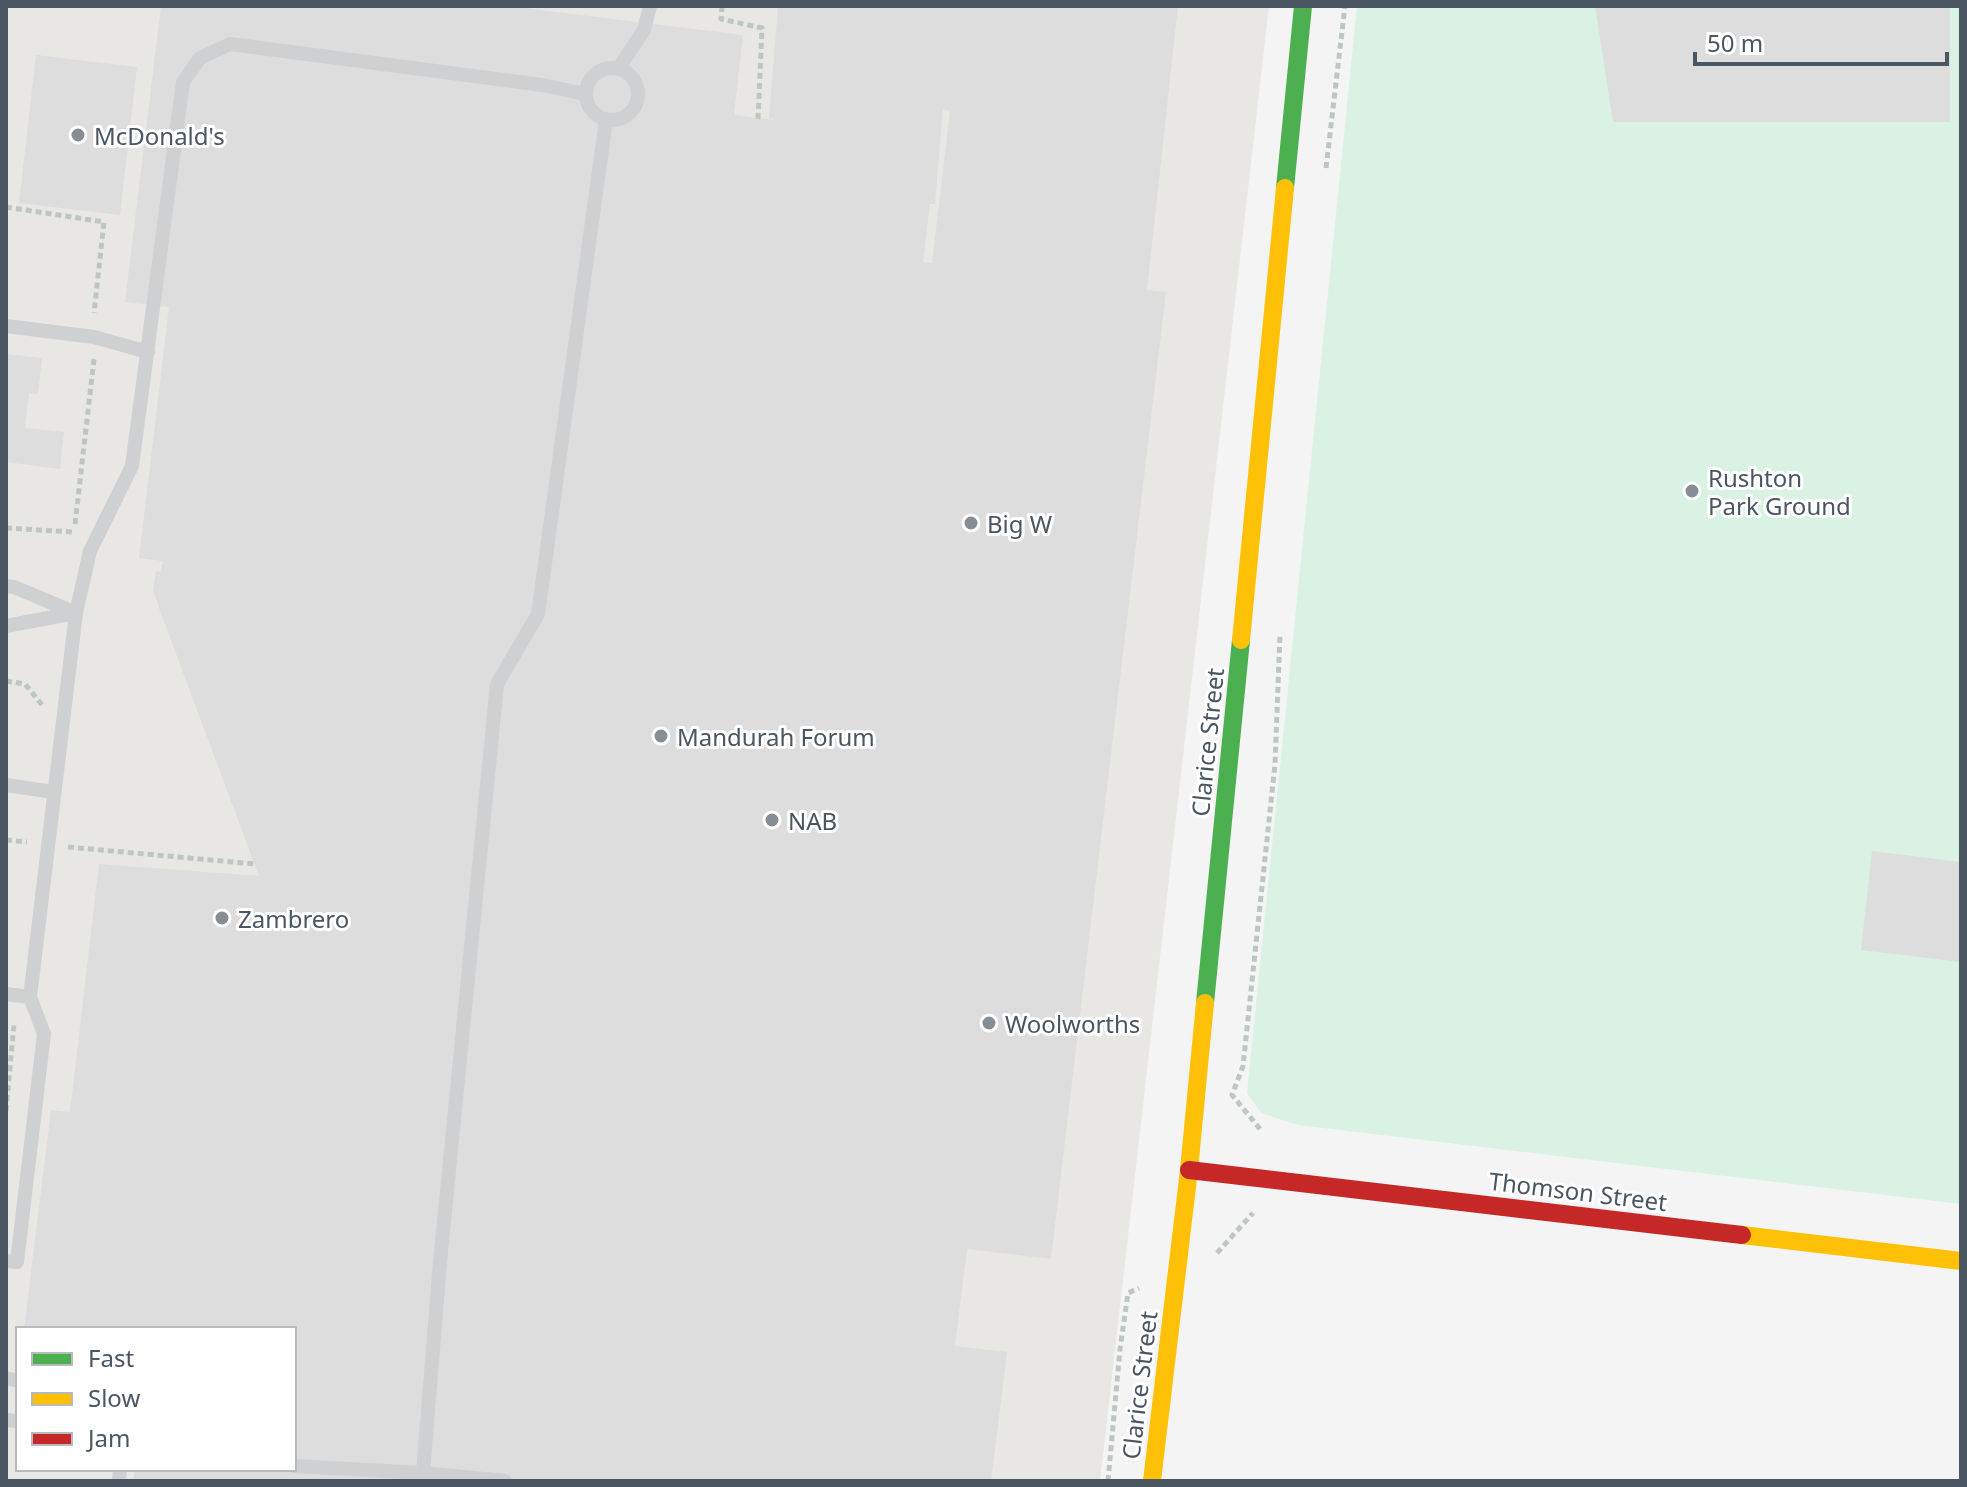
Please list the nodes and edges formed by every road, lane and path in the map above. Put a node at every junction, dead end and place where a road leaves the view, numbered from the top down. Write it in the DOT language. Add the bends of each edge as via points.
graph roads {
  1 [pos="650,6"];
  2 [pos="722,6"];
  3 [pos="1303,6"];
  4 [pos="1345,6"];
  5 [pos="618,69"];
  6 [pos="585,94"];
  7 [pos="758,119"];
  8 [pos="606,120"];
  9 [pos="1325,178"];
  10 [pos="6,207"];
  11 [pos="6,326"];
  12 [pos="94,337"];
  13 [pos="148,352"];
  14 [pos="6,528"];
  15 [pos="6,586"];
  16 [pos="76,613"];
  17 [pos="1280,620"];
  18 [pos="6,626"];
  19 [pos="6,785"];
  20 [pos="54,792"];
  21 [pos="6,840"];
  22 [pos="48,845"];
  23 [pos="255,864"];
  24 [pos="6,994"];
  25 [pos="30,997"];
  26 [pos="1260,1129"];
  27 [pos="1189,1170"];
  28 [pos="6,1261"];
  29 [pos="1961,1261"];
  30 [pos="296,1466"];
  31 [pos="423,1473"];
  32 [pos="505,1481"];
  33 [pos="1152,1481"];
  1 -- 5 [label="lane" via="644,30"];
  2 -- 7 [label="path" via="721,19 762,28"];
  3 -- 27 [label="street, Clarice Street"];
  4 -- 9 [label="path"];
  5 -- 6 [label="lane" via="596,73"];
  5 -- 8 [label="lane" via="629,74 638,95 628,115"];
  6 -- 8 [label="lane" via="595,115"];
  6 -- 13 [label="lane" via="230,44 200,58 183,82"];
  8 -- 31 [label="lane" via="538,614 497,684"];
  10 -- 12 [label="path" via="104,222"];
  11 -- 12 [label="lane"];
  12 -- 13 [label="lane"];
  12 -- 14 [label="path" via="74,532"];
  13 -- 16 [label="lane" via="132,466 90,551"];
  15 -- 16 [label="lane"];
  16 -- 18 [label="lane"];
  16 -- 20 [label="lane"];
  17 -- 26 [label="path" via="1275,764 1243,1066 1232,1095"];
  19 -- 20 [label="lane"];
  20 -- 22 [label="lane"];
  21 -- 22 [label="path"];
  22 -- 23 [label="path"];
  22 -- 25 [label="lane"];
  24 -- 25 [label="lane"];
  25 -- 28 [label="lane" via="44,1034 17,1262"];
  27 -- 29 [label="street, Thomson Street"];
  27 -- 33 [label="street, Clarice Street"];
  30 -- 31 [label="lane"];
  31 -- 32 [label="lane"];
}
